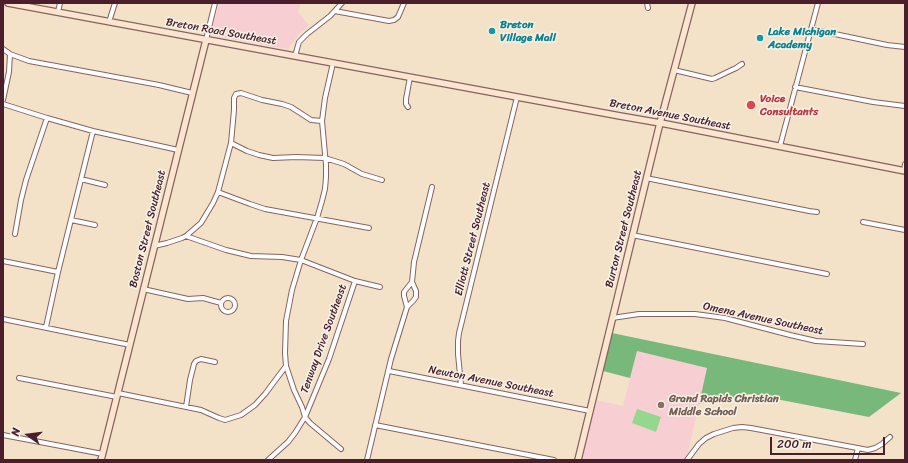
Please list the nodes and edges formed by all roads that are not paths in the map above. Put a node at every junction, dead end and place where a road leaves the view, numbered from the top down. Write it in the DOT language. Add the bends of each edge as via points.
graph roads {
  1 [pos="8,3"];
  2 [pos="60,3"];
  3 [pos="115,3"];
  4 [pos="215,3"];
  5 [pos="342,3"];
  6 [pos="404,3"];
  7 [pos="647,3"];
  8 [pos="692,3"];
  9 [pos="818,3"];
  10 [pos="648,8"];
  11 [pos="335,11"];
  12 [pos="58,12"];
  13 [pos="109,22"];
  14 [pos="811,29"];
  15 [pos="206,40"];
  16 [pos="905,47"];
  17 [pos="3,49"];
  18 [pos="10,54"];
  19 [pos="295,56"];
  20 [pos="333,63"];
  21 [pos="742,64"];
  22 [pos="674,70"];
  23 [pos="410,77"];
  24 [pos="431,81"];
  25 [pos="795,87"];
  26 [pos="192,93"];
  27 [pos="517,97"];
  28 [pos="3,100"];
  29 [pos="3,104"];
  30 [pos="905,106"];
  31 [pos="408,107"];
  32 [pos="47,118"];
  33 [pos="322,122"];
  34 [pos="660,123"];
  35 [pos="93,131"];
  36 [pos="231,143"];
  37 [pos="780,146"];
  38 [pos="178,150"];
  39 [pos="325,158"];
  40 [pos="905,164"];
  41 [pos="904,171"];
  42 [pos="646,178"];
  43 [pos="81,179"];
  44 [pos="382,180"];
  45 [pos="105,185"];
  46 [pos="432,187"];
  47 [pos="218,192"];
  48 [pos="817,212"];
  49 [pos="317,218"];
  50 [pos="71,220"];
  51 [pos="863,222"];
  52 [pos="95,225"];
  53 [pos="369,228"];
  54 [pos="905,230"];
  55 [pos="15,234"];
  56 [pos="632,235"];
  57 [pos="186,236"];
  58 [pos="154,246"];
  59 [pos="301,260"];
  60 [pos="3,261"];
  61 [pos="58,272"];
  62 [pos="827,274"];
  63 [pos="354,281"];
  64 [pos="412,282"];
  65 [pos="380,287"];
  66 [pos="144,289"];
  67 [pos="221,303"];
  68 [pos="407,307"];
  69 [pos="612,318"];
  70 [pos="3,319"];
  71 [pos="46,327"];
  72 [pos="130,344"];
  73 [pos="863,344"];
  74 [pos="215,362"];
  75 [pos="286,366"];
  76 [pos="388,371"];
  77 [pos="19,378"];
  78 [pos="461,385"];
  79 [pos="117,395"];
  80 [pos="186,407"];
  81 [pos="590,411"];
  82 [pos="305,417"];
  83 [pos="375,425"];
  84 [pos="3,435"];
  85 [pos="890,437"];
  86 [pos="858,448"];
  87 [pos="341,449"];
  88 [pos="102,457"];
  89 [pos="268,460"];
  90 [pos="367,460"];
  91 [pos="554,460"];
  92 [pos="578,460"];
  93 [pos="687,460"];
  94 [pos="855,460"];
  1 -- 12 [label="main road, Breton Road Southeast"];
  2 -- 12 [label="street"];
  3 -- 13 [label="street"];
  4 -- 15 [label="street, Boston Street Southeast"];
  5 -- 11 [label="street"];
  6 -- 11 [label="street" via="398,17 389,21"];
  7 -- 10 [label="street"];
  8 -- 22 [label="main road, Burton Street Southeast"];
  9 -- 14 [label="street"];
  11 -- 19 [label="street" via="299,42"];
  12 -- 13 [label="main road, Breton Road Southeast"];
  13 -- 15 [label="main road, Breton Road Southeast"];
  14 -- 16 [label="street"];
  14 -- 25 [label="street"];
  15 -- 19 [label="main road, Breton Road Southeast"];
  15 -- 26 [label="main road, Boston Street Southeast"];
  17 -- 18 [label="street"];
  18 -- 26 [label="street" via="29,61"];
  18 -- 28 [label="street"];
  19 -- 20 [label="main road, Breton Road Southeast"];
  20 -- 23 [label="main road, Breton Road Southeast"];
  20 -- 33 [label="street"];
  21 -- 22 [label="street" via="712,79"];
  22 -- 34 [label="main road, Burton Street Southeast"];
  23 -- 24 [label="main road, Breton Road Southeast"];
  23 -- 31 [label="street" via="406,98"];
  24 -- 27 [label="main road, Breton Avenue Southeast"];
  25 -- 30 [label="street"];
  25 -- 37 [label="street"];
  26 -- 38 [label="main road, Boston Street Southeast"];
  27 -- 34 [label="main road, Breton Avenue Southeast"];
  27 -- 78 [label="street, Elliott Street Southeast" via="458,342"];
  29 -- 32 [label="street"];
  32 -- 35 [label="street"];
  32 -- 55 [label="street" via="26,180"];
  33 -- 36 [label="street" via="311,120 282,104 241,93 236,94"];
  33 -- 39 [label="street"];
  34 -- 37 [label="main road, Breton Avenue Southeast"];
  34 -- 42 [label="main road, Burton Street Southeast"];
  35 -- 38 [label="street"];
  35 -- 43 [label="street"];
  36 -- 39 [label="street" via="258,155 274,158"];
  36 -- 47 [label="street"];
  37 -- 41 [label="main road, Breton Avenue Southeast"];
  38 -- 58 [label="main road, Boston Street Southeast"];
  39 -- 44 [label="street"];
  39 -- 49 [label="street" via="326,183"];
  40 -- 41 [label="street"];
  42 -- 48 [label="street"];
  42 -- 56 [label="main road, Burton Street Southeast"];
  43 -- 45 [label="street"];
  43 -- 50 [label="street"];
  46 -- 64 [label="street" via="414,262"];
  47 -- 49 [label="street" via="265,209"];
  47 -- 57 [label="street" via="201,223"];
  49 -- 53 [label="street"];
  49 -- 59 [label="street"];
  50 -- 52 [label="street"];
  50 -- 61 [label="street"];
  51 -- 54 [label="street"];
  56 -- 62 [label="street"];
  56 -- 69 [label="main road, Burton Street Southeast"];
  57 -- 58 [label="street"];
  57 -- 59 [label="street" via="251,256"];
  58 -- 66 [label="main road, Boston Street Southeast"];
  59 -- 63 [label="street"];
  59 -- 75 [label="street" via="286,321"];
  60 -- 61 [label="street"];
  61 -- 71 [label="street"];
  63 -- 65 [label="street"];
  63 -- 82 [label="street, Tenway Drive Southeast" via="329,359"];
  64 -- 68 [label="street" via="404,292"];
  64 -- 68 [label="street" via="416,297"];
  66 -- 67 [label="street"];
  66 -- 72 [label="main road, Boston Street Southeast"];
  68 -- 76 [label="street"];
  69 -- 73 [label="street, Omena Avenue Southeast" via="639,314 695,314 724,318 816,341"];
  69 -- 81 [label="main road, Burton Street Southeast"];
  70 -- 71 [label="street"];
  71 -- 72 [label="street"];
  72 -- 79 [label="main road, Boston Street Southeast"];
  74 -- 80 [label="street" via="201,360 194,364"];
  75 -- 80 [label="street" via="255,405 241,415 225,420"];
  75 -- 82 [label="street"];
  76 -- 78 [label="street, Newton Avenue Southeast"];
  76 -- 83 [label="street"];
  77 -- 79 [label="street"];
  78 -- 81 [label="street, Newton Avenue Southeast"];
  79 -- 80 [label="street"];
  79 -- 88 [label="main road, Boston Street Southeast"];
  81 -- 92 [label="main road, Burton Street Southeast"];
  82 -- 87 [label="street"];
  82 -- 89 [label="street, Tenway Drive Southeast" via="288,442"];
  83 -- 90 [label="street"];
  83 -- 91 [label="street"];
  84 -- 88 [label="street"];
  85 -- 86 [label="street" via="876,448"];
  86 -- 93 [label="street" via="742,427 706,438"];
  86 -- 94 [label="street"];
}
